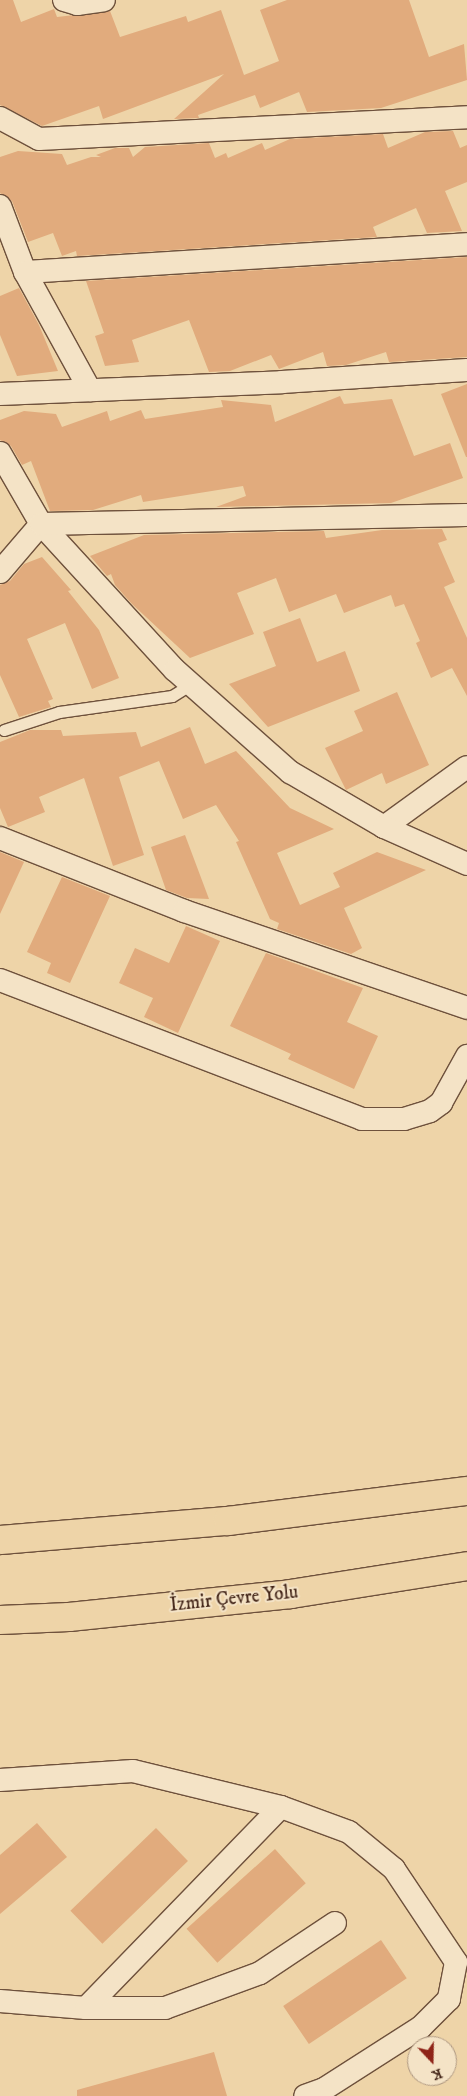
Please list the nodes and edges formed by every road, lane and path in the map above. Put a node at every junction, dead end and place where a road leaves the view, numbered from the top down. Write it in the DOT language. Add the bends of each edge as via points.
graph roads {
  1 [pos="64,0"];
  2 [pos="104,0"];
  3 [pos="467,116"];
  4 [pos="0,118"];
  5 [pos="0,206"];
  6 [pos="467,244"];
  7 [pos="24,272"];
  8 [pos="467,370"];
  9 [pos="90,390"];
  10 [pos="0,394"];
  11 [pos="0,453"];
  12 [pos="467,515"];
  13 [pos="41,524"];
  14 [pos="0,572"];
  15 [pos="191,684"];
  16 [pos="4,730"];
  17 [pos="467,767"];
  18 [pos="384,827"];
  19 [pos="0,838"];
  20 [pos="467,864"];
  21 [pos="0,980"];
  22 [pos="467,1008"];
  23 [pos="467,1056"];
  24 [pos="467,1491"];
  25 [pos="0,1540"];
  26 [pos="467,1566"];
  27 [pos="0,1620"];
  28 [pos="0,1780"];
  29 [pos="281,1807"];
  30 [pos="335,1923"];
  31 [pos="0,2001"];
  32 [pos="26,2003"];
  33 [pos="86,2008"];
  34 [pos="0,2009"];
  35 [pos="305,2096"];
  1 -- 2 [label="street" via="76,4"];
  3 -- 4 [label="street" via="39,140"];
  5 -- 7 [label="street"];
  6 -- 7 [label="street"];
  7 -- 9 [label="street"];
  8 -- 9 [label="street"];
  9 -- 10 [label="street"];
  11 -- 13 [label="street"];
  12 -- 13 [label="street"];
  13 -- 14 [label="street"];
  13 -- 15 [label="street"];
  15 -- 16 [label="lane" via="172,696 59,712"];
  15 -- 18 [label="street" via="290,772"];
  17 -- 18 [label="street"];
  18 -- 20 [label="street"];
  19 -- 22 [label="street" via="184,911"];
  21 -- 23 [label="street" via="362,1119 404,1119 430,1111 441,1103"];
  24 -- 25 [label="highway" via="228,1521"];
  26 -- 27 [label="highway, İzmir Çevre Yolu" via="291,1594 69,1617"];
  28 -- 29 [label="street" via="133,1771"];
  29 -- 33 [label="street"];
  29 -- 35 [label="street" via="349,1832 394,1869 456,1962 450,1999 421,2028 324,2089"];
  30 -- 33 [label="street" via="260,1973 175,2005 166,2008"];
  31 -- 32 [label="street"];
  32 -- 33 [label="street"];
  32 -- 34 [label="street"];
}
